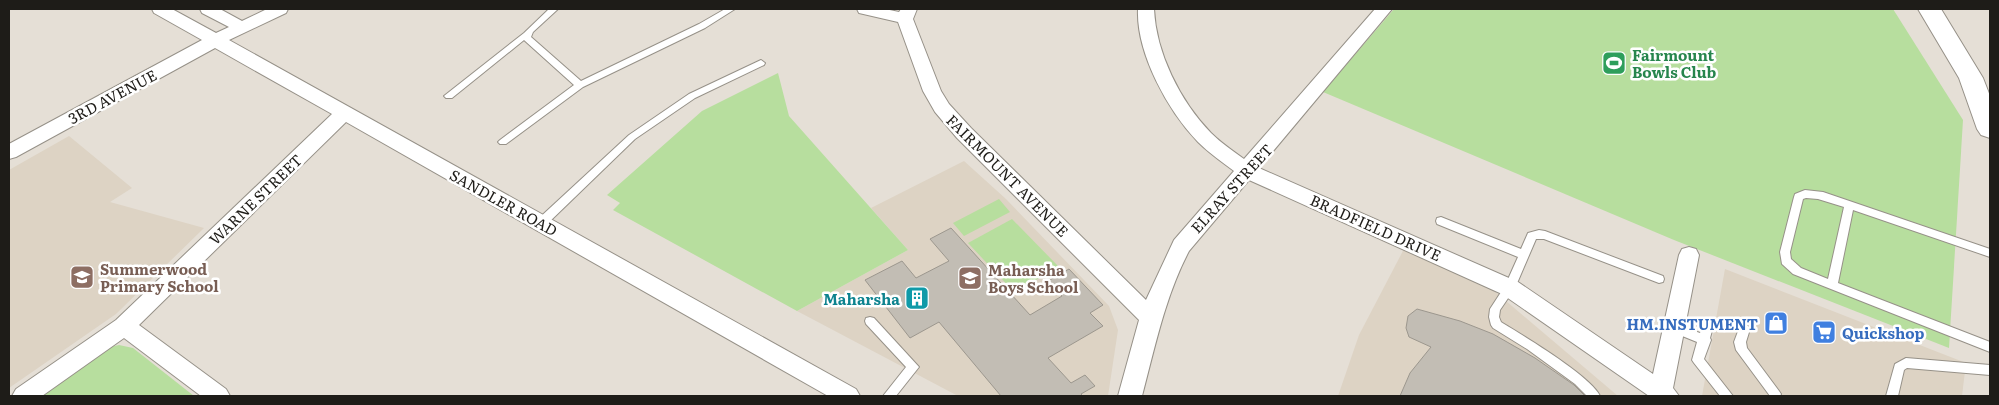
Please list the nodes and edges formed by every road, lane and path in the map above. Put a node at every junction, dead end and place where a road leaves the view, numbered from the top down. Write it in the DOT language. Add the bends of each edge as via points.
graph roads {
  1 [pos="160,9"];
  2 [pos="208,9"];
  3 [pos="280,9"];
  4 [pos="554,9"];
  5 [pos="731,9"];
  6 [pos="865,9"];
  7 [pos="1146,9"];
  8 [pos="1384,9"];
  9 [pos="1930,9"];
  10 [pos="907,14"];
  11 [pos="241,27"];
  12 [pos="525,35"];
  13 [pos="216,40"];
  14 [pos="761,62"];
  15 [pos="580,85"];
  16 [pos="449,96"];
  17 [pos="344,112"];
  18 [pos="1990,129"];
  19 [pos="503,142"];
  20 [pos="9,152"];
  21 [pos="1247,170"];
  22 [pos="1849,206"];
  23 [pos="1440,221"];
  24 [pos="541,223"];
  25 [pos="1990,253"];
  26 [pos="1524,255"];
  27 [pos="1689,255"];
  28 [pos="1659,279"];
  29 [pos="1832,284"];
  30 [pos="1510,288"];
  31 [pos="1151,318"];
  32 [pos="870,321"];
  33 [pos="1708,323"];
  34 [pos="124,326"];
  35 [pos="1674,328"];
  36 [pos="1744,329"];
  37 [pos="1705,340"];
  38 [pos="1990,347"];
  39 [pos="1990,370"];
  40 [pos="1664,394"];
  41 [pos="1775,395"];
  42 [pos="24,396"];
  43 [pos="218,396"];
  44 [pos="848,396"];
  45 [pos="888,396"];
  46 [pos="1130,396"];
  47 [pos="1594,396"];
  48 [pos="1727,396"];
  49 [pos="1892,396"];
  1 -- 13 [label="street, SANDLER ROAD"];
  2 -- 11 [label="street"];
  3 -- 11 [label="street, 3RD AVENUE"];
  4 -- 12 [label="lane"];
  5 -- 15 [label="lane"];
  6 -- 10 [label="street"];
  7 -- 21 [label="street, BRADFIELD DRIVE" via="1150,42 1164,77 1186,115 1206,139"];
  8 -- 21 [label="street, ELRAY STREET"];
  9 -- 18 [label="main road" via="1971,78"];
  10 -- 31 [label="street, FAIRMOUNT AVENUE" via="927,81 950,118"];
  11 -- 13 [label="street, 3RD AVENUE"];
  12 -- 15 [label="lane"];
  12 -- 16 [label="lane"];
  13 -- 17 [label="street, SANDLER ROAD"];
  13 -- 20 [label="street, 3RD AVENUE"];
  14 -- 24 [label="lane" via="692,96 632,137"];
  15 -- 19 [label="lane"];
  17 -- 24 [label="street, SANDLER ROAD"];
  17 -- 34 [label="street, WARNE STREET"];
  21 -- 30 [label="street, BRADFIELD DRIVE"];
  21 -- 31 [label="street, ELRAY STREET" via="1181,246"];
  22 -- 25 [label="lane"];
  22 -- 29 [label="lane"];
  22 -- 29 [label="lane" via="1819,195 1799,197 1785,252 1791,267"];
  23 -- 26 [label="lane"];
  24 -- 44 [label="street, SANDLER ROAD"];
  26 -- 28 [label="lane" via="1532,236 1545,235"];
  26 -- 30 [label="lane"];
  27 -- 35 [label="street"];
  29 -- 38 [label="lane"];
  30 -- 40 [label="street, BRADFIELD DRIVE"];
  30 -- 47 [label="lane" via="1495,310 1497,325 1531,346"];
  31 -- 46 [label="street, ELRAY STREET"];
  32 -- 45 [label="lane" via="913,367"];
  33 -- 37 [label="lane"];
  34 -- 42 [label="street, WARNE STREET"];
  34 -- 43 [label="street"];
  35 -- 37 [label="lane"];
  35 -- 40 [label="street"];
  36 -- 41 [label="lane" via="1740,342 1742,350"];
  37 -- 48 [label="lane" via="1698,360"];
  39 -- 49 [label="lane" via="1906,363 1899,367"];
}
